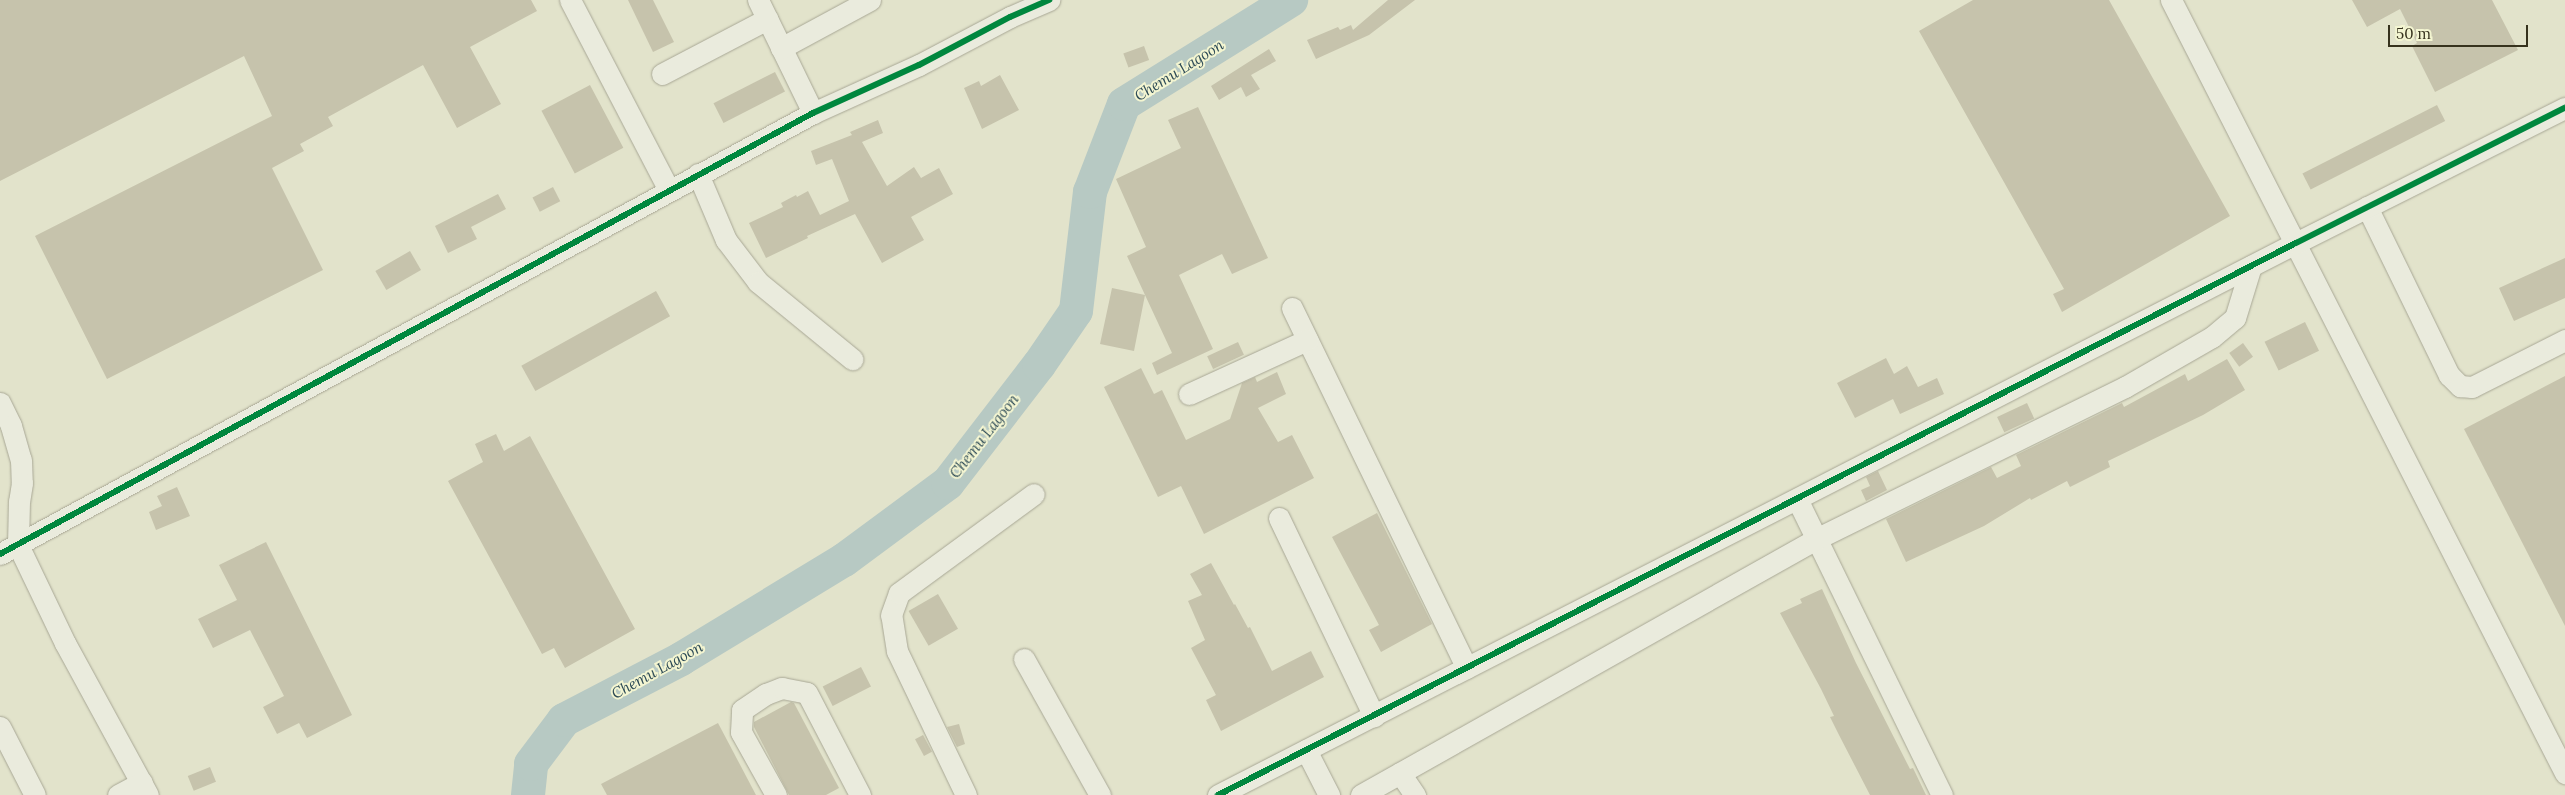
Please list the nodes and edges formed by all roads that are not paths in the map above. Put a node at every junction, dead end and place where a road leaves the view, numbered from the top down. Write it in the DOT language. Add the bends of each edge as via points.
graph roads {
  1 [pos="570,0"];
  2 [pos="870,0"];
  3 [pos="1049,0"];
  4 [pos="2172,0"];
  5 [pos="762,9"];
  6 [pos="781,48"];
  7 [pos="662,74"];
  8 [pos="2565,108"];
  9 [pos="813,113"];
  10 [pos="698,174"];
  11 [pos="669,190"];
  12 [pos="2368,207"];
  13 [pos="2296,243"];
  14 [pos="2251,266"];
  15 [pos="1292,308"];
  16 [pos="1307,340"];
  17 [pos="2565,340"];
  18 [pos="852,359"];
  19 [pos="1189,394"];
  20 [pos="0,403"];
  21 [pos="1034,494"];
  22 [pos="1797,499"];
  23 [pos="1279,518"];
  24 [pos="1816,539"];
  25 [pos="9,550"];
  26 [pos="1024,659"];
  27 [pos="1468,668"];
  28 [pos="1374,716"];
  29 [pos="0,727"];
  30 [pos="1306,750"];
  31 [pos="1400,773"];
  32 [pos="2565,773"];
  33 [pos="145,788"];
  34 [pos="35,795"];
  35 [pos="118,795"];
  36 [pos="776,795"];
  37 [pos="860,795"];
  38 [pos="966,795"];
  39 [pos="1100,795"];
  40 [pos="1218,795"];
  41 [pos="1329,795"];
  42 [pos="1360,795"];
  43 [pos="1414,795"];
  44 [pos="1942,795"];
  1 -- 11 [label="street"];
  2 -- 6 [label="street"];
  3 -- 9 [label="street"];
  4 -- 13 [label="street"];
  5 -- 6 [label="street"];
  5 -- 7 [label="street"];
  6 -- 9 [label="street"];
  8 -- 12 [label="street"];
  9 -- 10 [label="street"];
  10 -- 11 [label="street"];
  10 -- 18 [label="street" via="726,240 758,282"];
  11 -- 25 [label="street"];
  12 -- 13 [label="street"];
  12 -- 17 [label="street" via="2449,375 2460,386 2472,387"];
  13 -- 14 [label="street"];
  13 -- 32 [label="street"];
  14 -- 22 [label="street"];
  14 -- 24 [label="street" via="2235,318 2212,337 2125,387"];
  15 -- 16 [label="street"];
  16 -- 19 [label="street"];
  16 -- 27 [label="street"];
  20 -- 25 [label="street" via="21,460 22,483"];
  21 -- 38 [label="street" via="899,593 891,615 897,650"];
  22 -- 24 [label="street"];
  22 -- 27 [label="street"];
  23 -- 28 [label="street"];
  24 -- 31 [label="street"];
  24 -- 44 [label="street"];
  25 -- 33 [label="street"];
  26 -- 39 [label="street"];
  27 -- 28 [label="street"];
  28 -- 30 [label="street"];
  29 -- 34 [label="street"];
  30 -- 40 [label="street"];
  30 -- 41 [label="street"];
  31 -- 42 [label="street"];
  31 -- 43 [label="street"];
  33 -- 35 [label="street"];
  36 -- 37 [label="street" via="742,732 742,710 782,688 807,693"];
}
